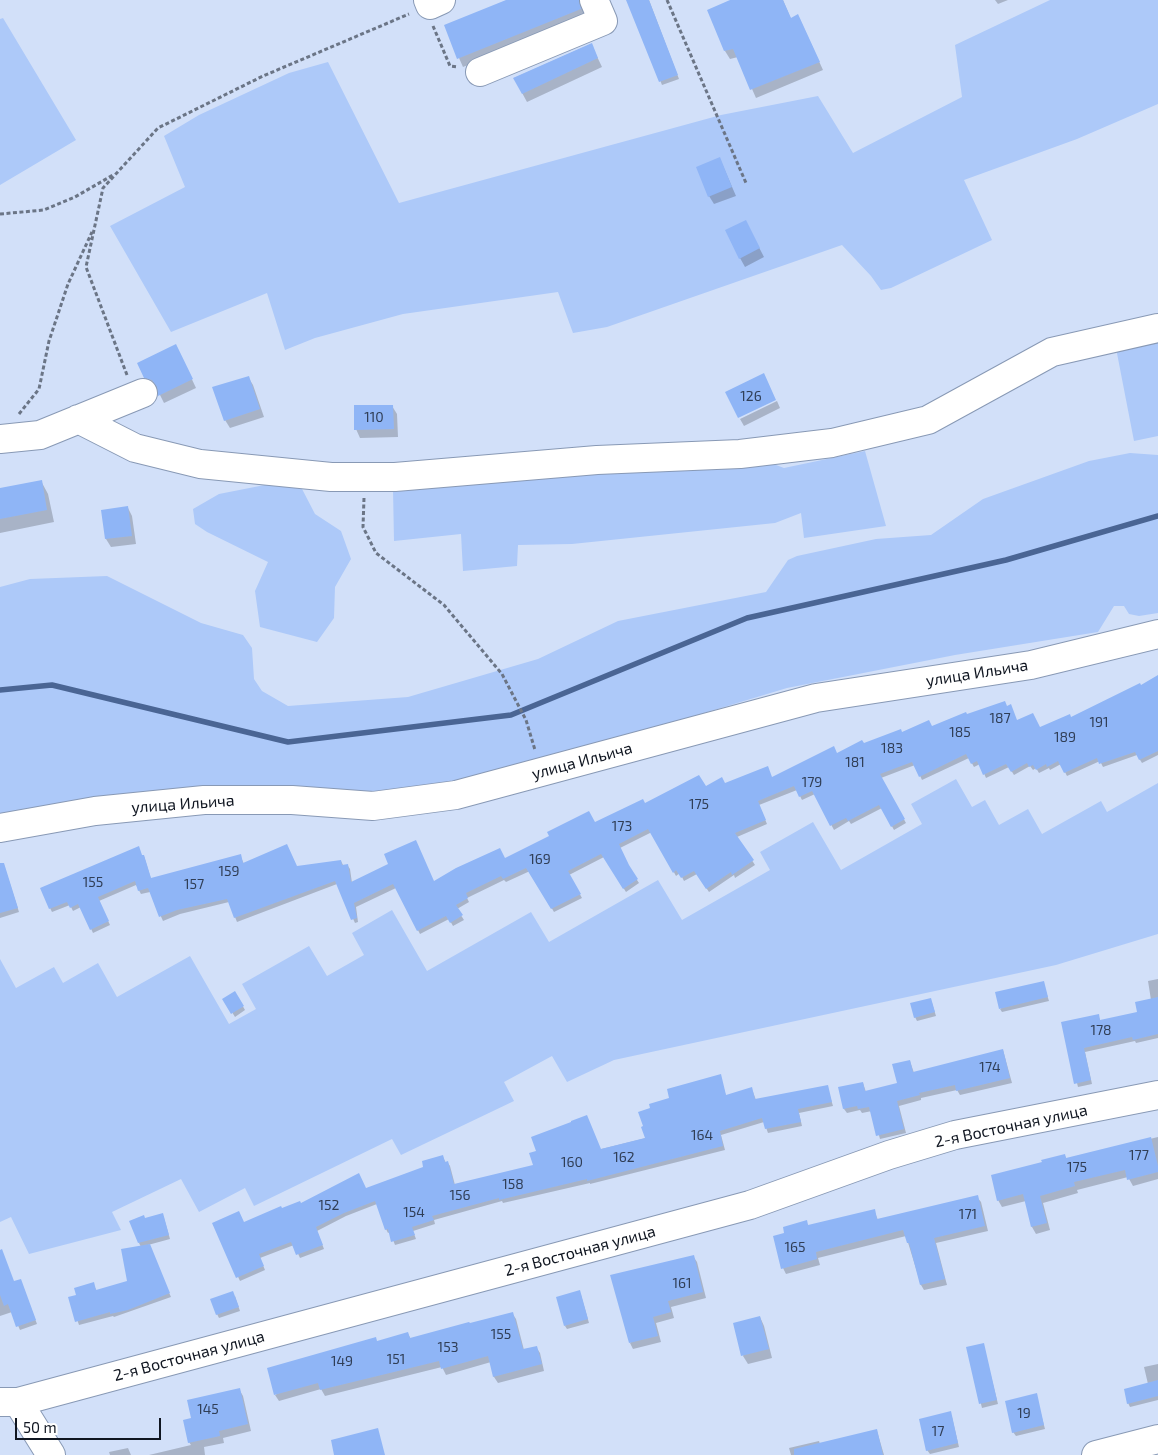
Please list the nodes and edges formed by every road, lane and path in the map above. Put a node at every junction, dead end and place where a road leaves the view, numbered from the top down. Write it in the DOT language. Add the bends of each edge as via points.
graph roads {
  1 [pos="594,0"];
  2 [pos="667,0"];
  3 [pos="431,3"];
  4 [pos="480,72"];
  5 [pos="116,174"];
  6 [pos="746,183"];
  7 [pos="0,214"];
  8 [pos="95,225"];
  9 [pos="1158,328"];
  10 [pos="135,385"];
  11 [pos="17,417"];
  12 [pos="78,419"];
  13 [pos="0,439"];
  14 [pos="364,477"];
  15 [pos="1158,634"];
  16 [pos="543,772"];
  17 [pos="0,828"];
  18 [pos="1158,1096"];
  19 [pos="9,1402"];
  20 [pos="1158,1439"];
  21 [pos="51,1455"];
  22 [pos="1096,1455"];
  1 -- 4 [label="street" via="603,21"];
  2 -- 6 [label="path"];
  3 -- 4 [label="path" via="450,66"];
  3 -- 5 [label="path" via="263,76 158,128"];
  5 -- 7 [label="path" via="44,210"];
  5 -- 8 [label="path" via="103,188"];
  8 -- 10 [label="path" via="86,267"];
  8 -- 11 [label="path" via="68,284 49,341 39,388"];
  9 -- 14 [label="street" via="1052,352 928,420 832,443 740,454 597,460"];
  10 -- 12 [label="street"];
  12 -- 13 [label="street" via="40,435"];
  12 -- 14 [label="street" via="135,448 200,464 331,477"];
  14 -- 16 [label="path" via="363,527 376,553 444,605 502,674 526,720"];
  15 -- 16 [label="street, улица Ильича" via="1031,665 816,698"];
  16 -- 17 [label="street, улица Ильича" via="456,795 373,806 292,800 204,800 95,811"];
  18 -- 19 [label="street, 2-я Восточная улица" via="955,1135 750,1205"];
  19 -- 21 [label="street"];
  20 -- 22 [label="street"];
}
